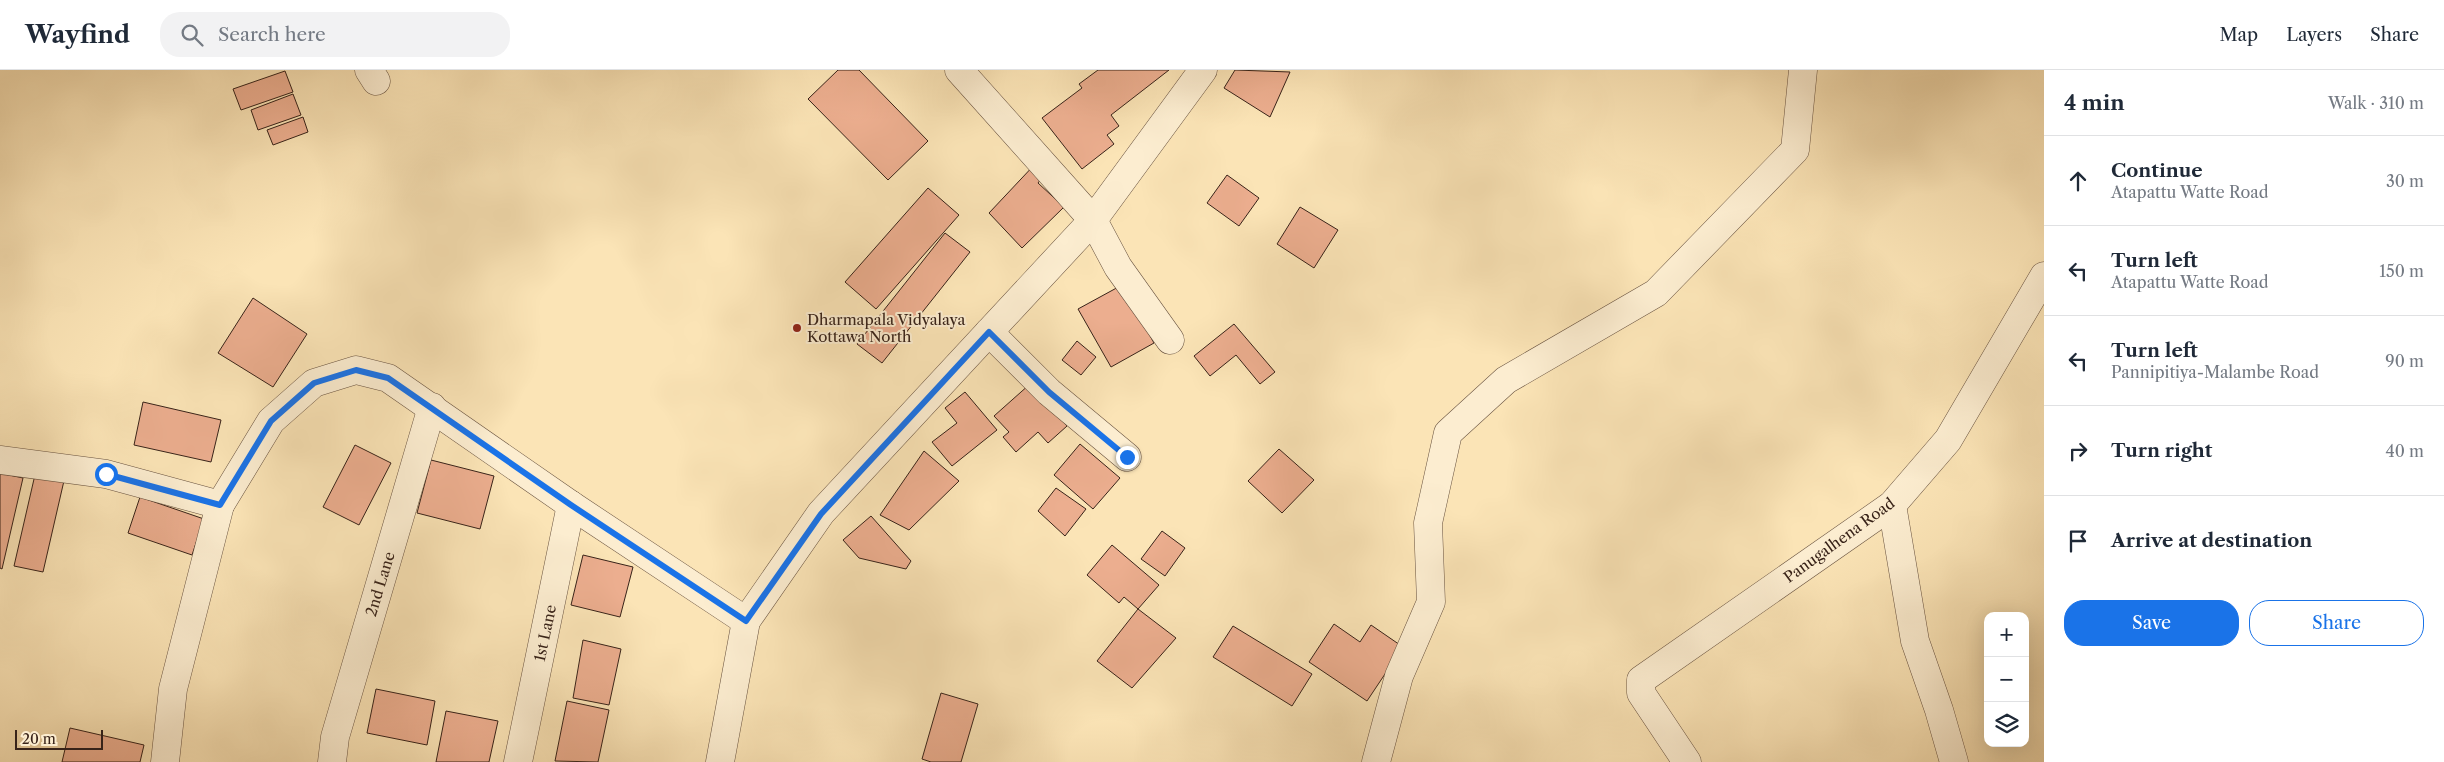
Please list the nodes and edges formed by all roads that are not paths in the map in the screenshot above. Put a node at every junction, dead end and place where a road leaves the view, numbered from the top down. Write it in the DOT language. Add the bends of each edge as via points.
graph roads {
  1 [pos="959,70"];
  2 [pos="1203,70"];
  3 [pos="1804,70"];
  4 [pos="1094,220"];
  5 [pos="2044,276"];
  6 [pos="989,332"];
  7 [pos="1170,340"];
  8 [pos="432,407"];
  9 [pos="1127,457"];
  10 [pos="0,460"];
  11 [pos="220,505"];
  12 [pos="571,505"];
  13 [pos="1892,505"];
  14 [pos="746,621"];
  15 [pos="165,762"];
  16 [pos="332,762"];
  17 [pos="518,762"];
  18 [pos="720,762"];
  19 [pos="1376,762"];
  20 [pos="1687,762"];
  21 [pos="1954,762"];
  1 -- 4 [label="street"];
  2 -- 4 [label="street"];
  3 -- 19 [label="street" via="1795,150 1663,286 1506,380 1448,433 1428,523 1431,602 1399,676"];
  4 -- 6 [label="street"];
  4 -- 7 [label="street" via="1118,266"];
  5 -- 13 [label="street, Panugalhena Road" via="1948,440"];
  6 -- 9 [label="street" via="1049,392"];
  6 -- 14 [label="street" via="821,514"];
  8 -- 11 [label="street" via="388,378 356,370 314,383 271,421"];
  8 -- 12 [label="street"];
  8 -- 16 [label="street, 2nd Lane" via="335,737"];
  10 -- 11 [label="street" via="106,474"];
  11 -- 15 [label="street" via="173,689"];
  12 -- 14 [label="street"];
  12 -- 17 [label="street, 1st Lane"];
  13 -- 20 [label="street, Panugalhena Road" via="1641,680 1641,693"];
  13 -- 21 [label="street" via="1915,641 1940,710"];
  14 -- 18 [label="street"];
}
